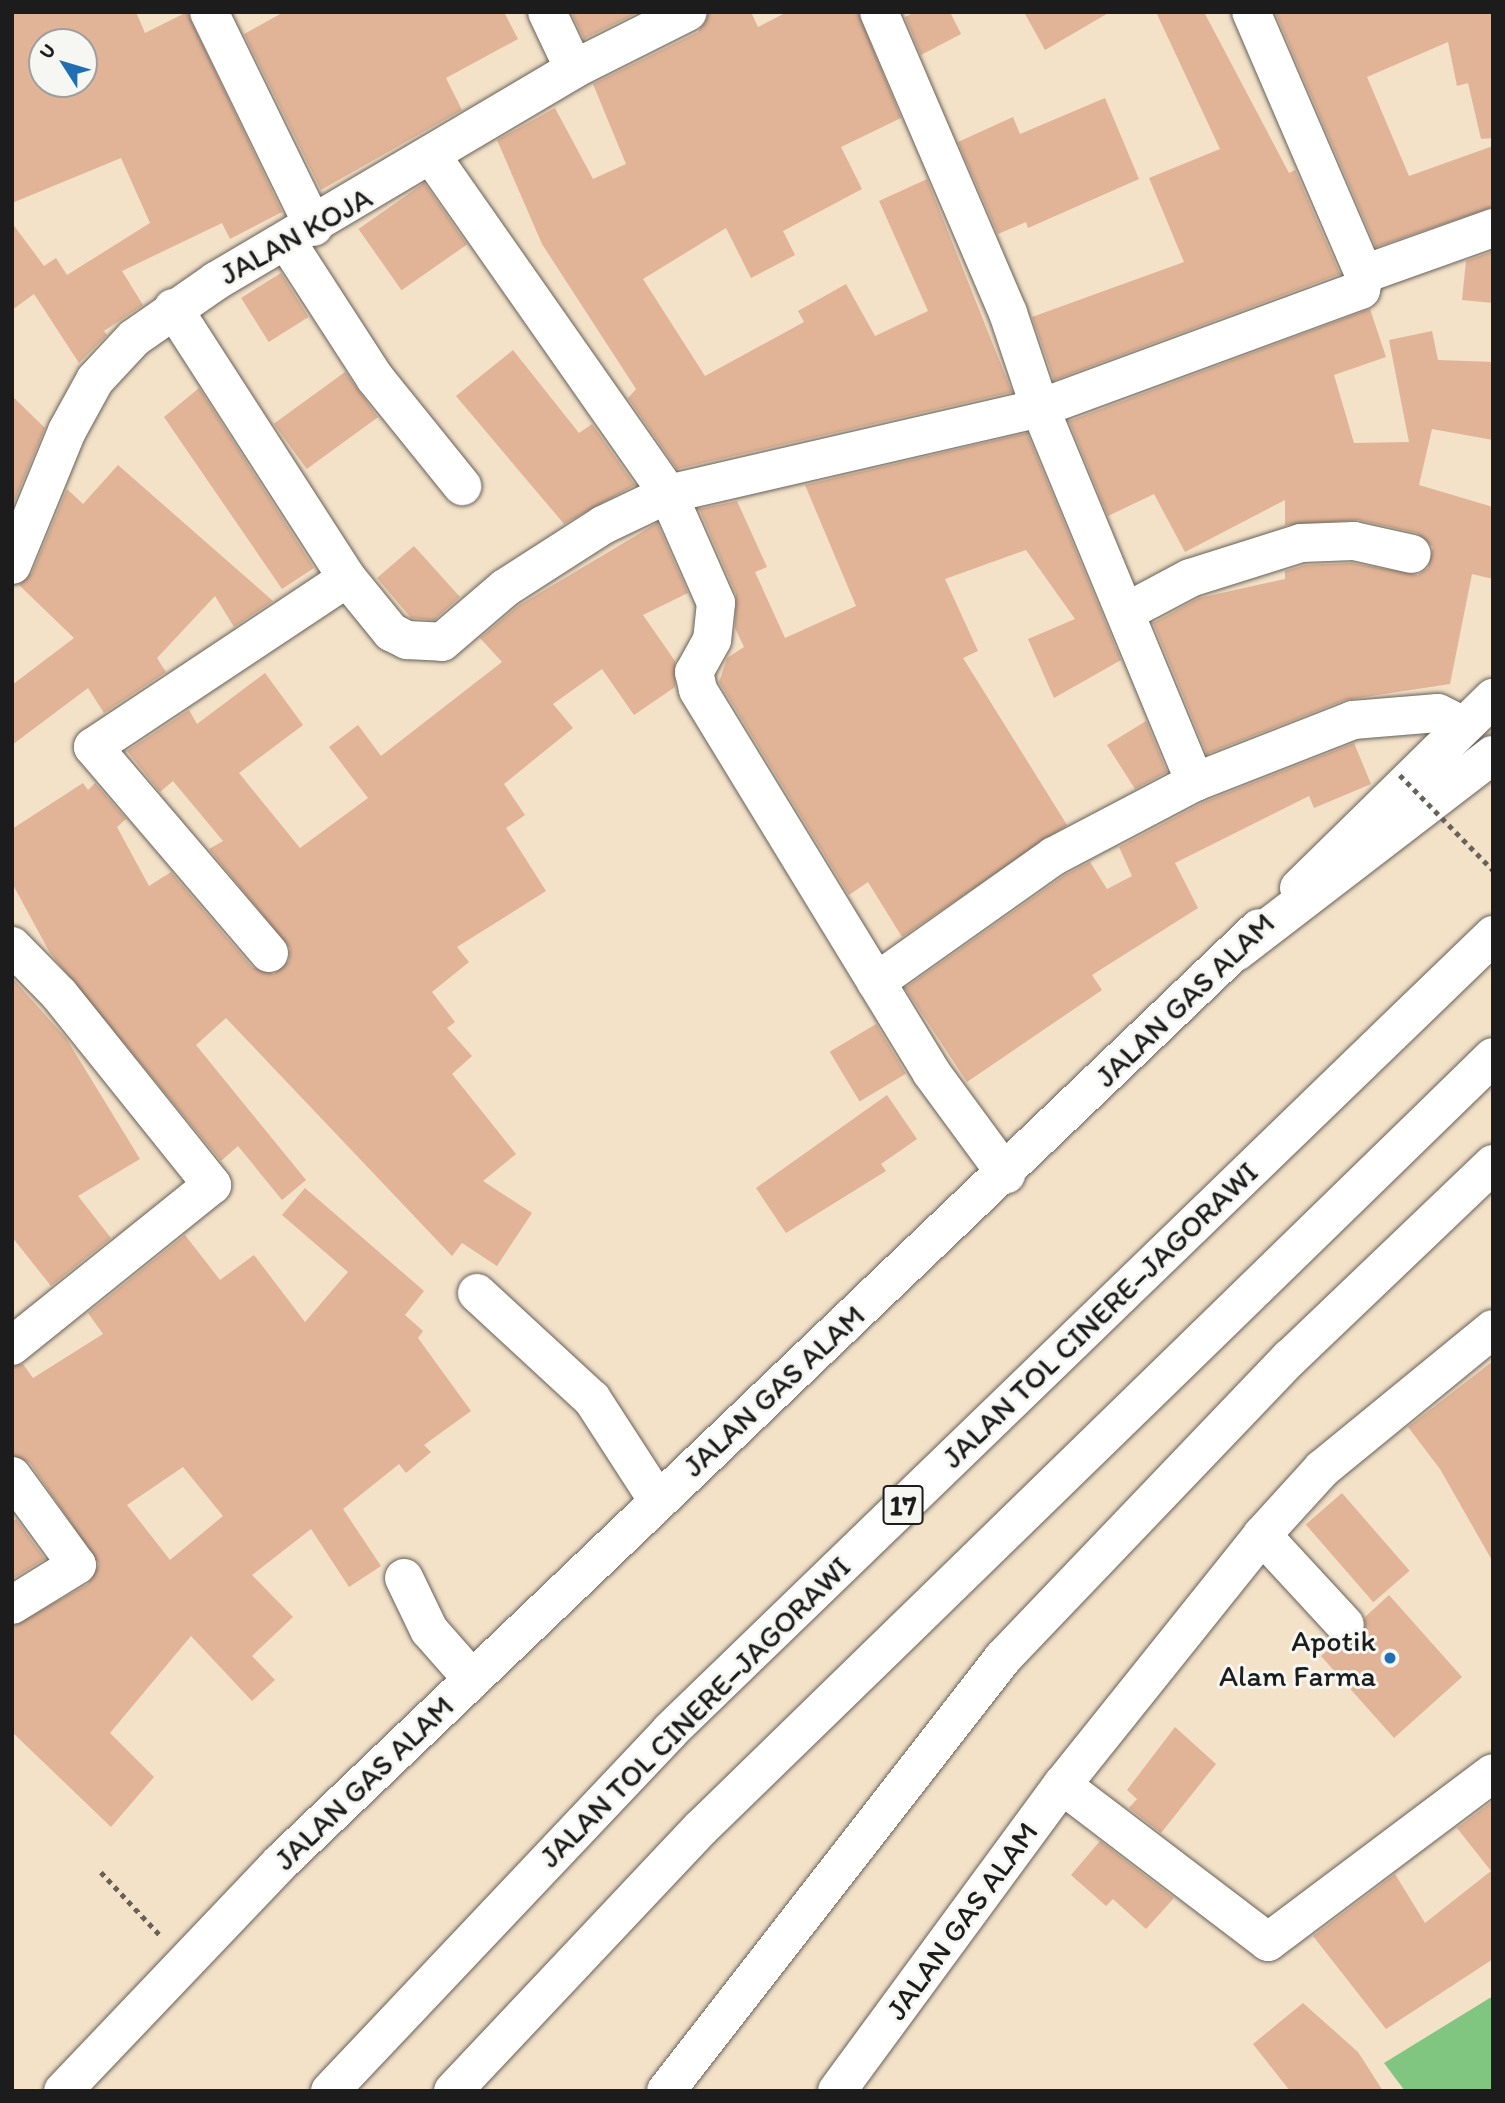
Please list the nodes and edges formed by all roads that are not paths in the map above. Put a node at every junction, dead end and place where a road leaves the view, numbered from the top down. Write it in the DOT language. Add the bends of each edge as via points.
graph roads {
  1 [pos="209,12"];
  2 [pos="547,12"];
  3 [pos="688,12"];
  4 [pos="878,12"];
  5 [pos="1251,12"];
  6 [pos="575,69"];
  7 [pos="433,158"];
  8 [pos="1493,228"];
  9 [pos="300,235"];
  10 [pos="1364,274"];
  11 [pos="173,308"];
  12 [pos="1040,408"];
  13 [pos="462,486"];
  14 [pos="668,494"];
  15 [pos="24,500"];
  16 [pos="1412,554"];
  17 [pos="12,565"];
  18 [pos="347,578"];
  19 [pos="1128,611"];
  20 [pos="1493,698"];
  21 [pos="1462,725"];
  22 [pos="1493,755"];
  23 [pos="1195,782"];
  24 [pos="1493,935"];
  25 [pos="12,946"];
  26 [pos="1236,952"];
  27 [pos="268,953"];
  28 [pos="876,982"];
  29 [pos="1493,1056"];
  30 [pos="1493,1164"];
  31 [pos="1006,1174"];
  32 [pos="477,1293"];
  33 [pos="1493,1329"];
  34 [pos="12,1346"];
  35 [pos="12,1476"];
  36 [pos="658,1501"];
  37 [pos="1262,1535"];
  38 [pos="404,1578"];
  39 [pos="12,1605"];
  40 [pos="1345,1625"];
  41 [pos="472,1679"];
  42 [pos="1493,1773"];
  43 [pos="1062,1785"];
  44 [pos="63,2091"];
  45 [pos="330,2091"];
  46 [pos="453,2091"];
  47 [pos="666,2091"];
  48 [pos="837,2091"];
  1 -- 9 [label="main road"];
  2 -- 6 [label="main road"];
  3 -- 6 [label="main road, JALAN KOJA"];
  4 -- 12 [label="main road" via="1008,313"];
  5 -- 10 [label="main road"];
  6 -- 7 [label="main road, JALAN KOJA"];
  7 -- 9 [label="main road, JALAN KOJA"];
  7 -- 14 [label="main road"];
  8 -- 10 [label="main road"];
  9 -- 11 [label="main road, JALAN KOJA"];
  9 -- 13 [label="main road" via="382,387"];
  10 -- 12 [label="main road" via="1365,283 1354,293"];
  11 -- 15 [label="main road, JALAN KOJA" via="96,380"];
  11 -- 18 [label="main road"];
  12 -- 14 [label="main road"];
  12 -- 19 [label="main road"];
  14 -- 18 [label="main road" via="603,525 505,588 442,642 391,632"];
  14 -- 28 [label="main road" via="716,603 712,640 694,672 698,690"];
  15 -- 17 [label="main road, JALAN KOJA"];
  16 -- 19 [label="main road" via="1354,541 1301,543 1190,578"];
  18 -- 27 [label="main road" via="93,747"];
  19 -- 23 [label="main road"];
  20 -- 21 [label="main road, JALAN GAS ALAM"];
  21 -- 23 [label="main road" via="1438,713 1353,720"];
  21 -- 26 [label="main road, JALAN GAS ALAM"];
  22 -- 26 [label="main road"];
  23 -- 28 [label="main road" via="1054,856"];
  24 -- 45 [label="main road, JALAN TOL CINERE–JAGORAWI / 17" via="670,1731"];
  25 -- 34 [label="main road" via="59,994 212,1185"];
  26 -- 31 [label="main road, JALAN GAS ALAM"];
  28 -- 31 [label="main road"];
  29 -- 46 [label="main road" via="701,1828"];
  30 -- 47 [label="main road" via="1261,1387 1003,1658"];
  31 -- 36 [label="main road, JALAN GAS ALAM"];
  32 -- 36 [label="main road" via="592,1399"];
  33 -- 37 [label="main road, JALAN GAS ALAM" via="1322,1469"];
  35 -- 39 [label="main road" via="78,1565"];
  36 -- 41 [label="main road, JALAN GAS ALAM"];
  37 -- 40 [label="main road"];
  37 -- 43 [label="main road, JALAN GAS ALAM"];
  38 -- 41 [label="main road" via="429,1630"];
  41 -- 44 [label="main road, JALAN GAS ALAM" via="185,1962"];
  42 -- 43 [label="main road" via="1268,1942"];
  43 -- 48 [label="main road, JALAN GAS ALAM"];
}
